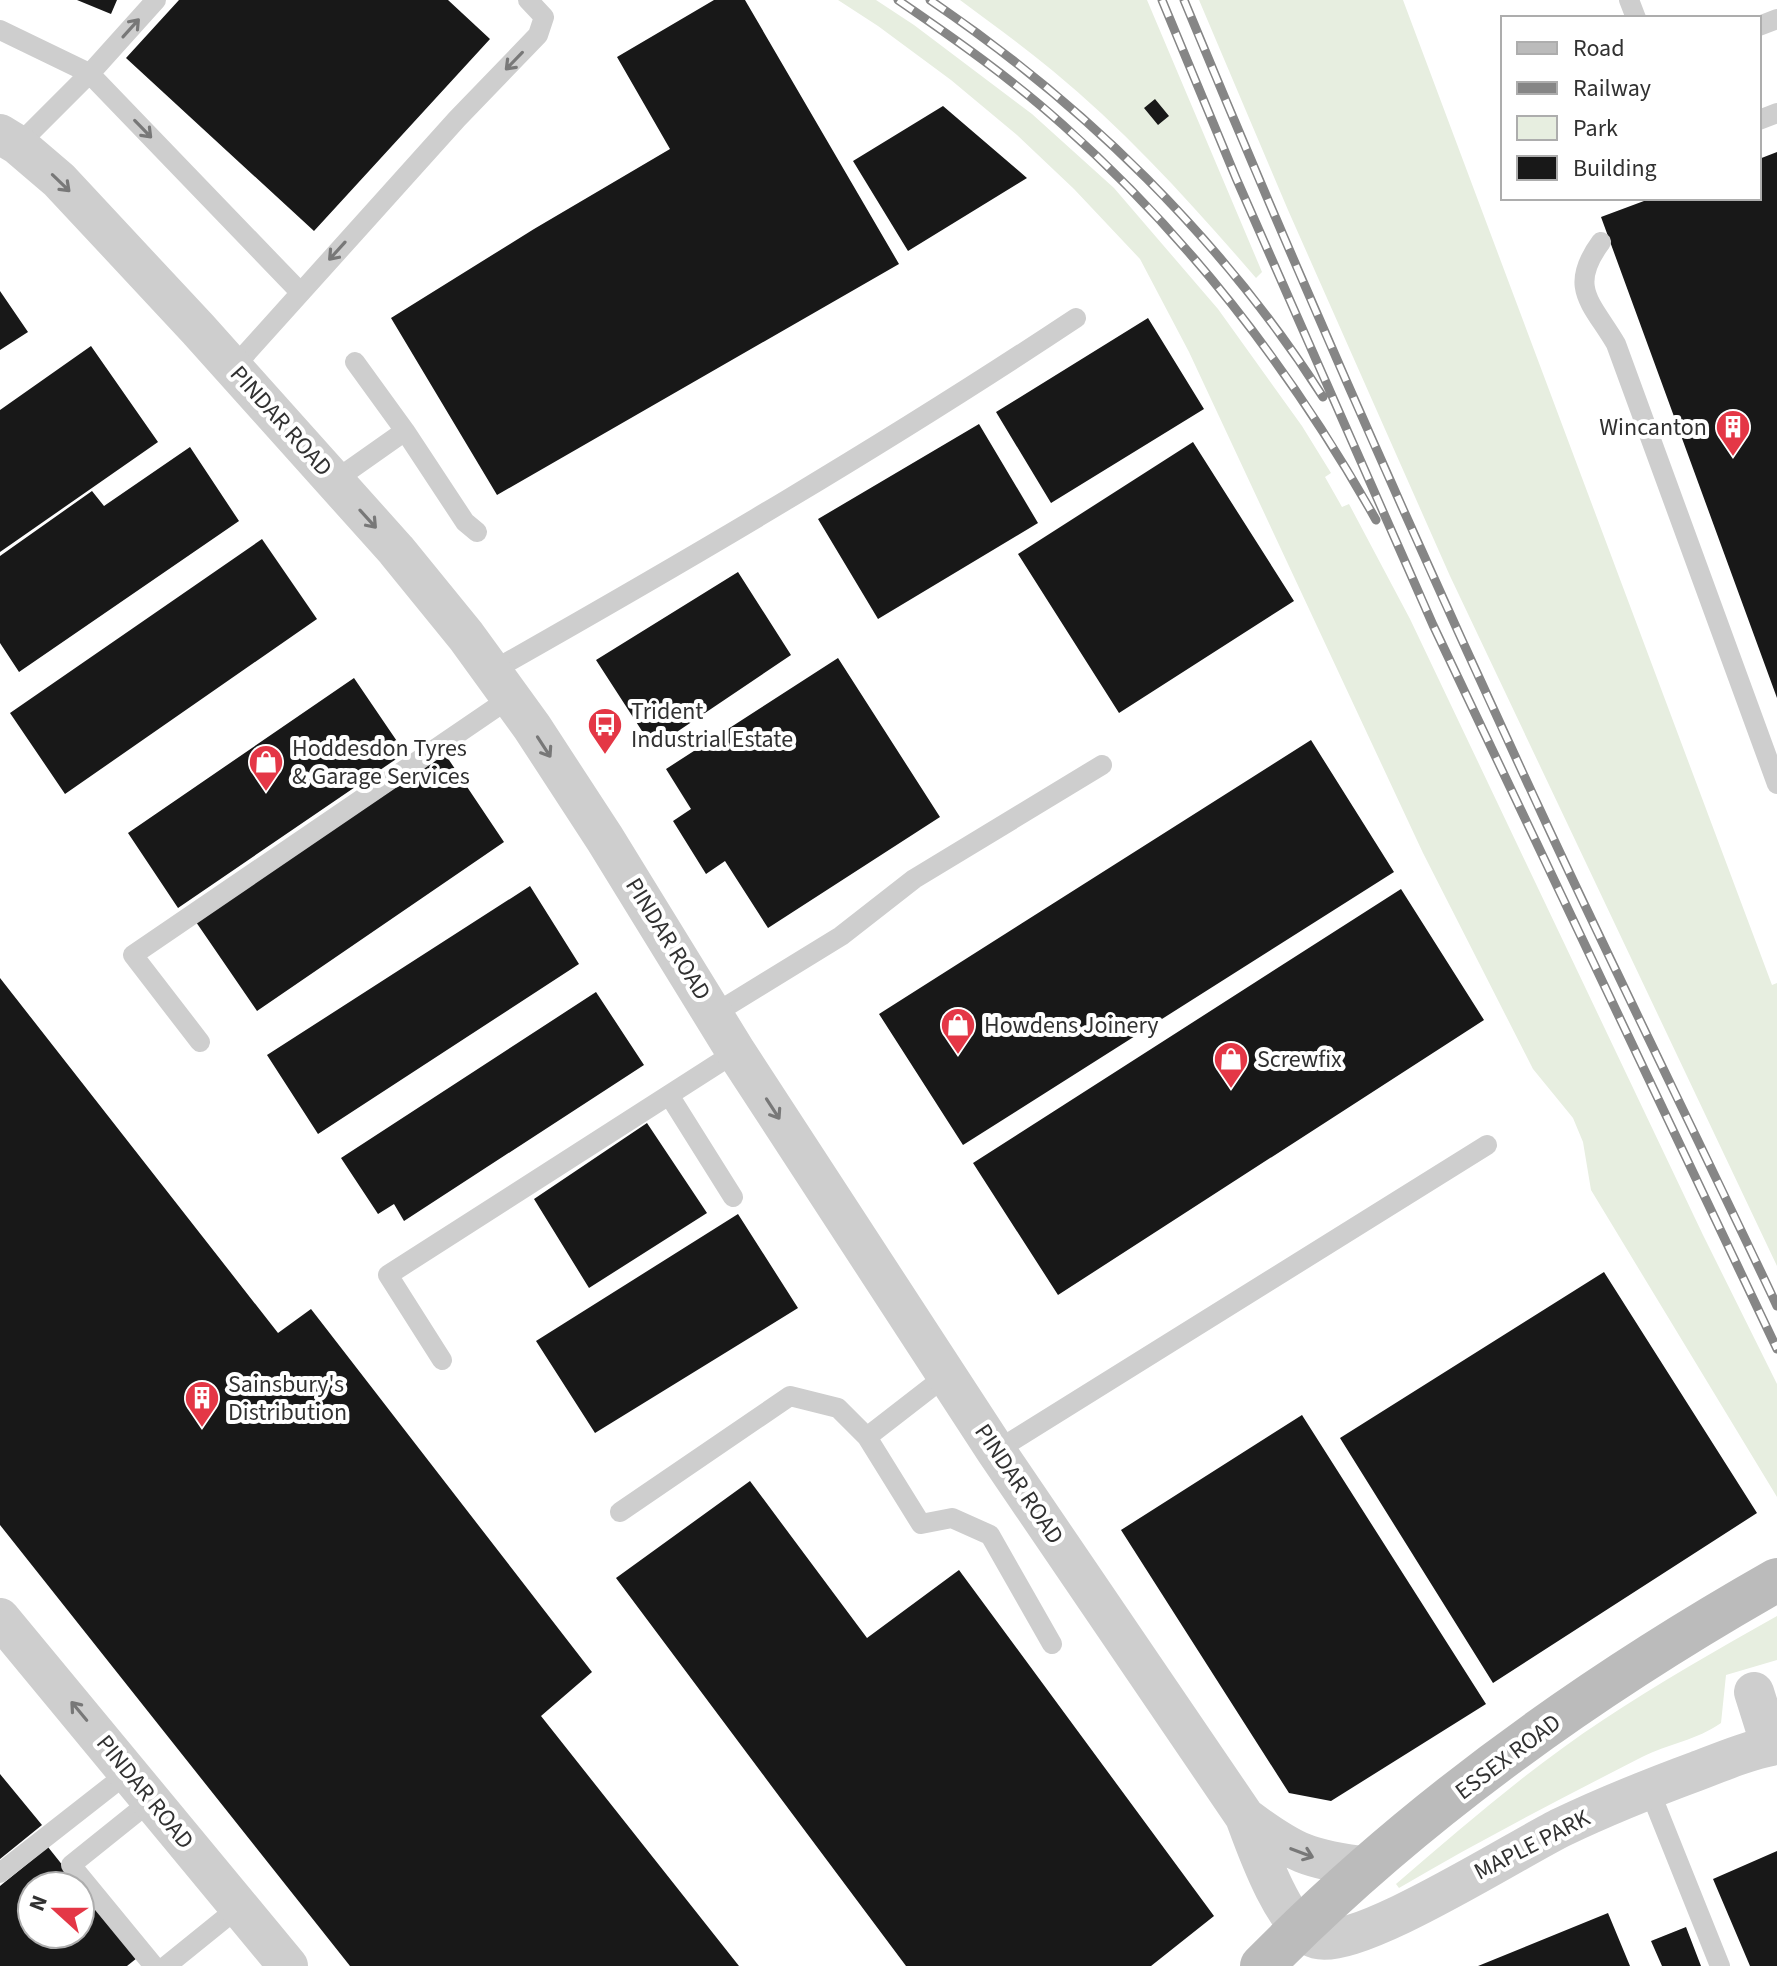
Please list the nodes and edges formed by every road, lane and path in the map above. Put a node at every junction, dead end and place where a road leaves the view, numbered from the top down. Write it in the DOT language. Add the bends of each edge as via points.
graph roads {
  1 [pos="156,0"];
  2 [pos="528,0"];
  3 [pos="0,30"];
  4 [pos="89,73"];
  5 [pos="9,140"];
  6 [pos="1601,242"];
  7 [pos="300,292"];
  8 [pos="1076,318"];
  9 [pos="355,362"];
  10 [pos="233,368"];
  11 [pos="405,431"];
  12 [pos="334,481"];
  13 [pos="477,532"];
  14 [pos="501,685"];
  15 [pos="1102,765"];
  16 [pos="1777,784"];
  17 [pos="714,1014"];
  18 [pos="200,1042"];
  19 [pos="736,1052"];
  20 [pos="669,1095"];
  21 [pos="1487,1145"];
  22 [pos="733,1197"];
  23 [pos="442,1360"];
  24 [pos="947,1375"];
  25 [pos="867,1437"];
  26 [pos="996,1451"];
  27 [pos="620,1512"];
  28 [pos="1777,1580"];
  29 [pos="0,1618"];
  30 [pos="1052,1644"];
  31 [pos="1769,1727"];
  32 [pos="141,1786"];
  33 [pos="1649,1789"];
  34 [pos="1245,1817"];
  35 [pos="1369,1867"];
  36 [pos="0,1873"];
  37 [pos="239,1907"];
  38 [pos="1298,1929"];
  39 [pos="154,1966"];
  40 [pos="166,1966"];
  41 [pos="288,1966"];
  42 [pos="1262,1966"];
  43 [pos="1720,1966"];
  4 -- 1 [label="lane, one-way"];
  2 -- 7 [label="lane, one-way" via="544,17 538,35"];
  3 -- 4 [label="lane"];
  4 -- 5 [label="lane"];
  4 -- 7 [label="lane, one-way"];
  5 -- 10 [label="street, PINDAR ROAD, one-way" via="59,180"];
  6 -- 16 [label="lane" via="1590,257 1583,283 1588,302 1616,344"];
  7 -- 10 [label="lane"];
  8 -- 14 [label="lane" via="948,403 643,586"];
  9 -- 11 [label="lane"];
  10 -- 12 [label="street, PINDAR ROAD"];
  11 -- 12 [label="lane"];
  11 -- 13 [label="lane"];
  12 -- 14 [label="street, PINDAR ROAD, one-way" via="396,550"];
  14 -- 17 [label="street, PINDAR ROAD, one-way"];
  14 -- 18 [label="lane" via="133,955"];
  15 -- 17 [label="lane" via="914,879 841,936"];
  17 -- 19 [label="street, PINDAR ROAD"];
  19 -- 20 [label="lane"];
  19 -- 24 [label="street, PINDAR ROAD, one-way"];
  20 -- 22 [label="lane"];
  20 -- 23 [label="lane" via="388,1275"];
  21 -- 26 [label="lane"];
  24 -- 25 [label="lane"];
  24 -- 26 [label="street, PINDAR ROAD"];
  25 -- 27 [label="lane" via="838,1408 790,1396"];
  25 -- 30 [label="lane" via="921,1524 952,1518 990,1535"];
  26 -- 34 [label="street, PINDAR ROAD"];
  28 -- 35 [label="street, ESSEX ROAD" via="1608,1683 1492,1767"];
  32 -- 29 [label="street, PINDAR ROAD, one-way"];
  31 -- 33 [label="street, MAPLE PARK"];
  32 -- 36 [label="lane"];
  32 -- 37 [label="street, PINDAR ROAD"];
  32 -- 39 [label="lane" via="71,1865"];
  33 -- 38 [label="street, MAPLE PARK" via="1525,1846 1374,1928 1339,1940 1317,1939"];
  33 -- 43 [label="lane"];
  34 -- 35 [label="street, PINDAR ROAD, one-way" via="1307,1857"];
  34 -- 38 [label="street, PINDAR ROAD" via="1263,1867"];
  35 -- 38 [label="street, ESSEX ROAD"];
  37 -- 40 [label="lane"];
  37 -- 41 [label="street, PINDAR ROAD"];
  38 -- 42 [label="street, ESSEX ROAD"];
}
